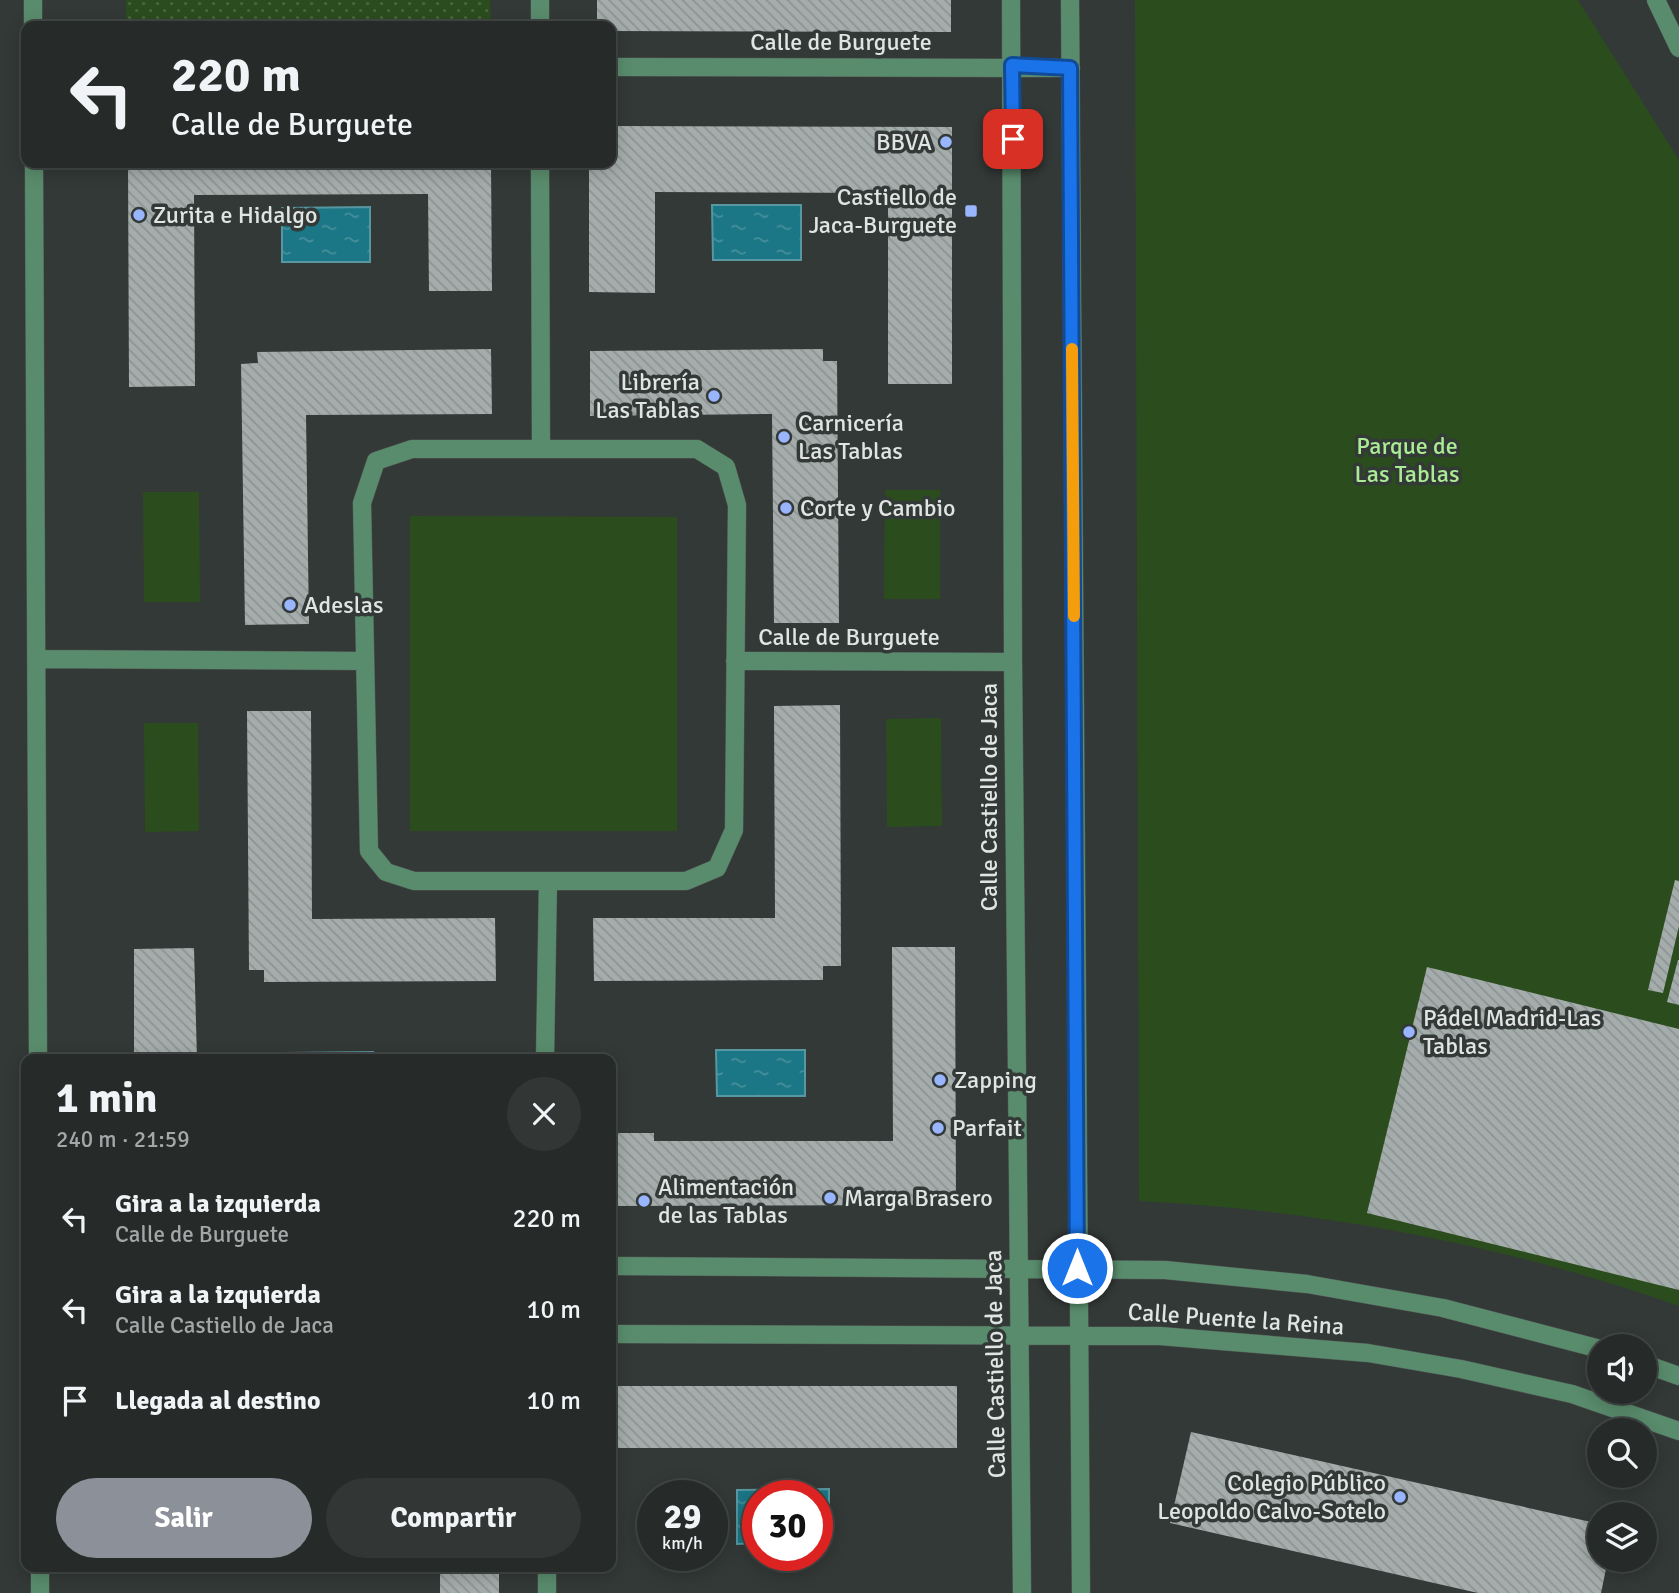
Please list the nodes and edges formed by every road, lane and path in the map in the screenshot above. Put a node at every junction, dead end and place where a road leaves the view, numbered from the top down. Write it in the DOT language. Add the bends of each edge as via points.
graph roads {
  1 [pos="33,0"];
  2 [pos="540,0"];
  3 [pos="1011,0"];
  4 [pos="1070,0"];
  5 [pos="1656,0"];
  6 [pos="33,21"];
  7 [pos="540,21"];
  8 [pos="1679,48"];
  9 [pos="1012,65"];
  10 [pos="616,67"];
  11 [pos="1070,68"];
  12 [pos="34,168"];
  13 [pos="540,168"];
  14 [pos="541,449"];
  15 [pos="37,659"];
  16 [pos="365,661"];
  17 [pos="736,661"];
  18 [pos="1013,662"];
  19 [pos="548,881"];
  20 [pos="38,1054"];
  21 [pos="545,1054"];
  22 [pos="616,1266"];
  23 [pos="1017,1268"];
  24 [pos="1077,1268"];
  25 [pos="616,1334"];
  26 [pos="1017,1334"];
  27 [pos="1078,1335"];
  28 [pos="1587,1346"];
  29 [pos="1657,1368"];
  30 [pos="1679,1376"];
  31 [pos="1679,1431"];
  32 [pos="40,1572"];
  33 [pos="547,1572"];
  34 [pos="40,1593"];
  35 [pos="547,1593"];
  36 [pos="1022,1593"];
  37 [pos="1081,1593"];
  1 -- 6 [label="street"];
  2 -- 7 [label="street"];
  3 -- 9 [label="street, Calle Castiello de Jaca"];
  4 -- 11 [label="street"];
  5 -- 8 [label="street"];
  9 -- 10 [label="street, Calle de Burguete"];
  9 -- 11 [label="street, Calle de Burguete"];
  9 -- 18 [label="street, Calle Castiello de Jaca"];
  11 -- 24 [label="street"];
  12 -- 15 [label="street"];
  13 -- 14 [label="street"];
  14 -- 16 [label="street, Calle de Burguete" via="411,449 376,461 362,503"];
  14 -- 17 [label="street, Calle de Burguete" via="697,449 726,467 737,505"];
  15 -- 16 [label="street"];
  15 -- 20 [label="street"];
  16 -- 19 [label="street" via="369,851 386,872 414,881"];
  17 -- 18 [label="street, Calle de Burguete"];
  17 -- 19 [label="street" via="734,830 717,868 687,881"];
  18 -- 23 [label="street, Calle Castiello de Jaca"];
  19 -- 21 [label="street"];
  22 -- 23 [label="street, Calle Puente la Reina"];
  23 -- 24 [label="street, Calle Puente la Reina"];
  23 -- 26 [label="street, Calle Castiello de Jaca"];
  24 -- 27 [label="street"];
  24 -- 28 [label="street, Calle Puente la Reina" via="1165,1270 1307,1283 1443,1308"];
  25 -- 26 [label="street, Calle Puente la Reina"];
  26 -- 27 [label="street, Calle Puente la Reina"];
  26 -- 36 [label="street, Calle Castiello de Jaca"];
  27 -- 31 [label="street, Calle Puente la Reina" via="1160,1336 1368,1353 1572,1394"];
  27 -- 37 [label="street"];
  29 -- 30 [label="street"];
  32 -- 34 [label="street"];
  33 -- 35 [label="street"];
}
